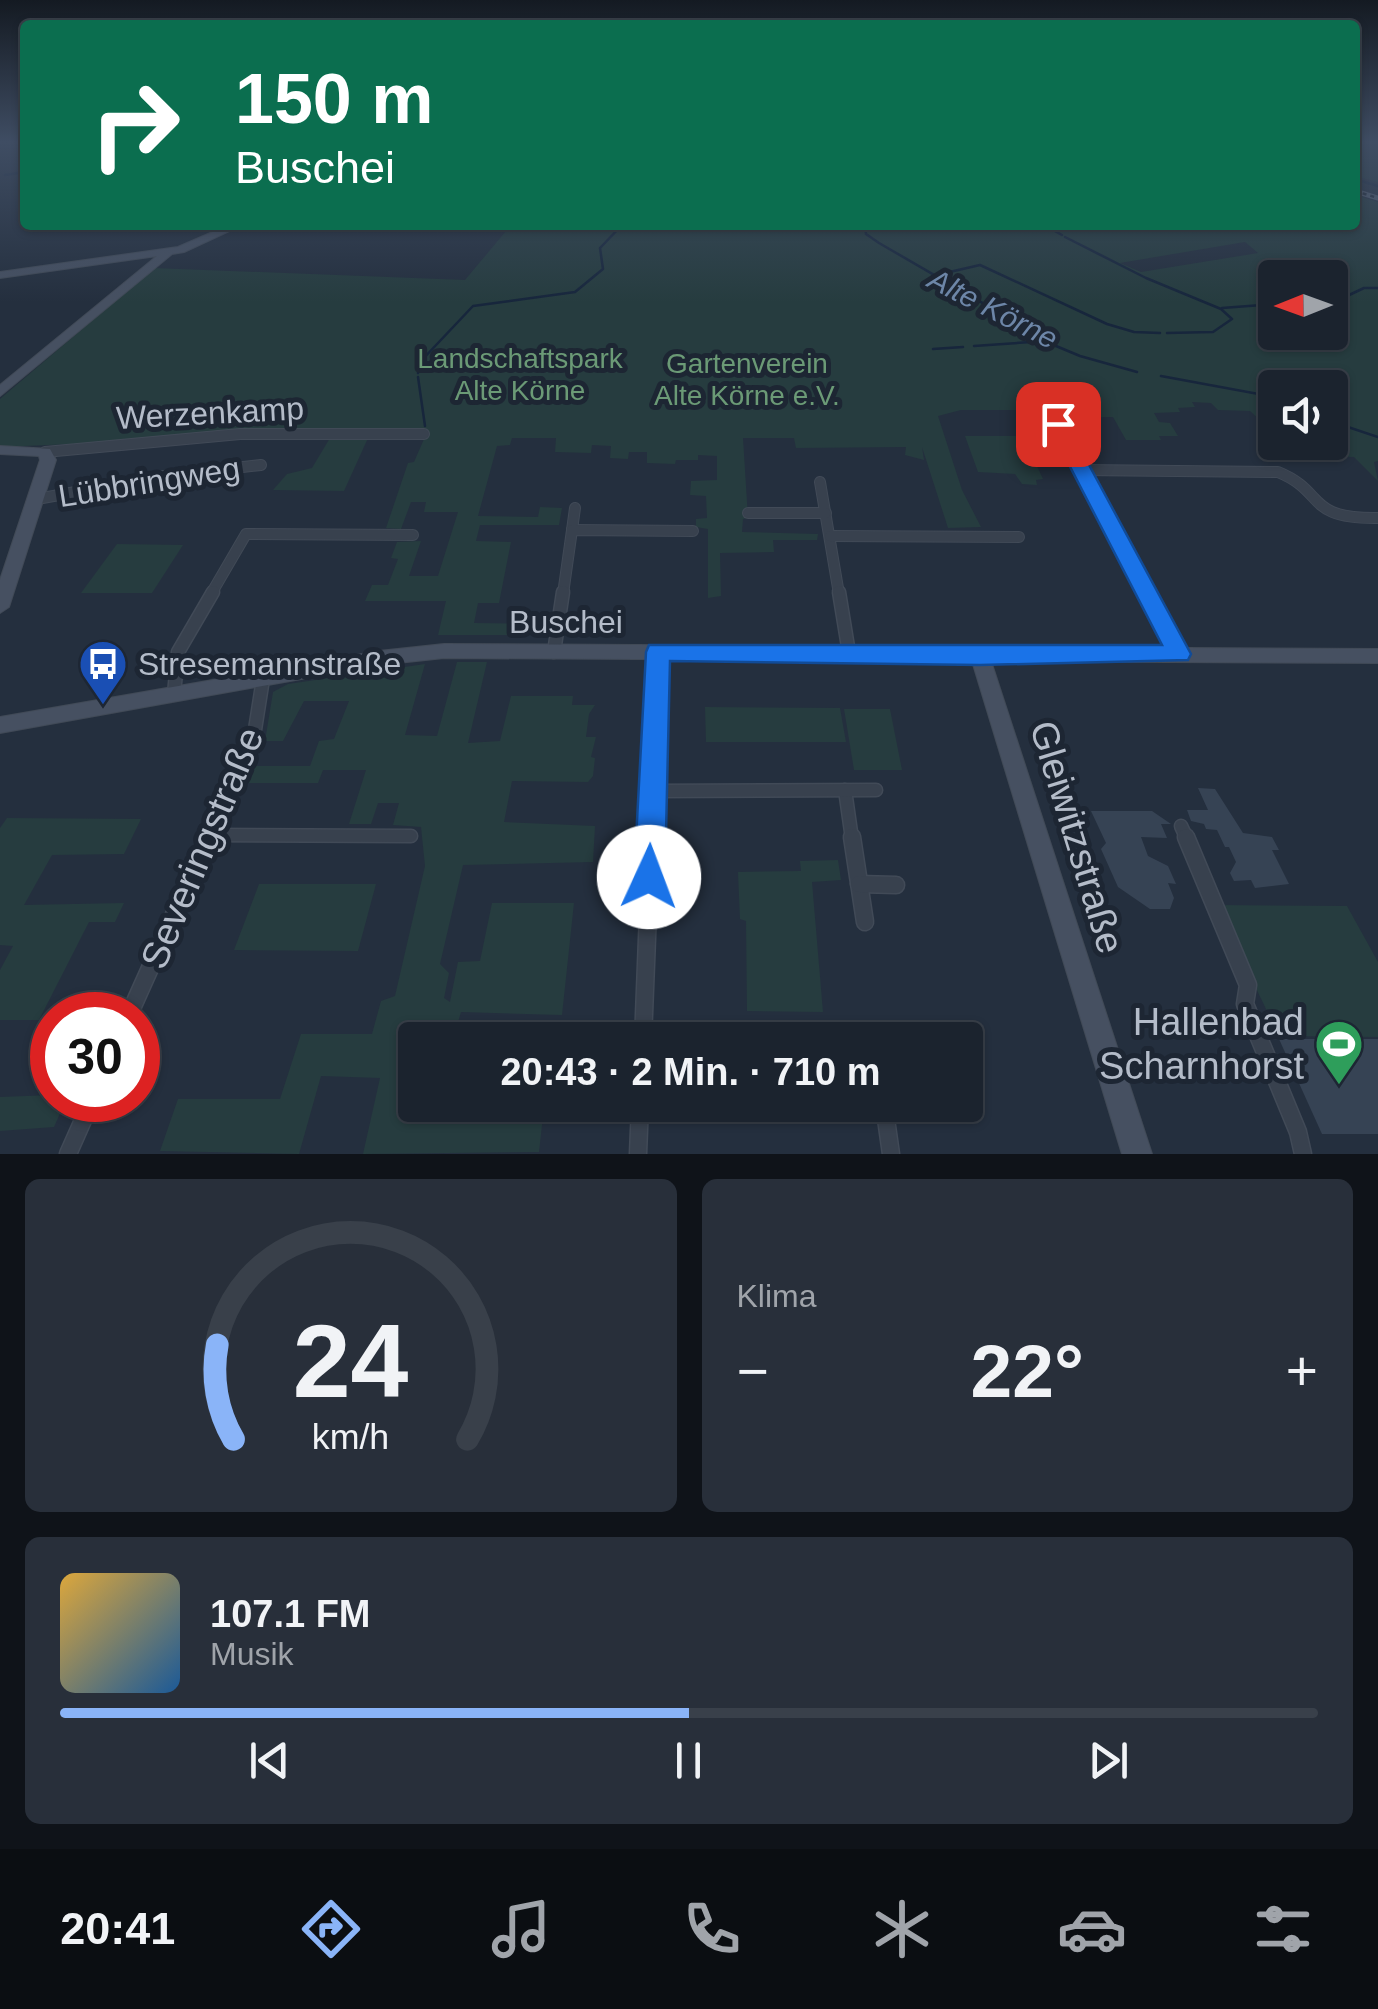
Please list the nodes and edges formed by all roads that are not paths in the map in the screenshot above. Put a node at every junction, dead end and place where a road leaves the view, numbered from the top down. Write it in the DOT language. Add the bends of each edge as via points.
graph roads {
  1 [pos="228,230"];
  2 [pos="168,252"];
  3 [pos="0,276"];
  4 [pos="0,392"];
  5 [pos="1058,424"];
  6 [pos="424,434"];
  7 [pos="0,450"];
  8 [pos="45,452"];
  9 [pos="261,465"];
  10 [pos="1082,470"];
  11 [pos="820,482"];
  12 [pos="37,499"];
  13 [pos="575,508"];
  14 [pos="748,513"];
  15 [pos="826,513"];
  16 [pos="1378,518"];
  17 [pos="572,530"];
  18 [pos="693,530"];
  19 [pos="412,535"];
  20 [pos="830,536"];
  21 [pos="1018,537"];
  22 [pos="9,555"];
  23 [pos="0,607"];
  24 [pos="554,652"];
  25 [pos="658,652"];
  26 [pos="849,652"];
  27 [pos="1179,654"];
  28 [pos="980,656"];
  29 [pos="1378,656"];
  30 [pos="263,679"];
  31 [pos="174,694"];
  32 [pos="0,724"];
  33 [pos="845,790"];
  34 [pos="876,790"];
  35 [pos="652,791"];
  36 [pos="1181,826"];
  37 [pos="209,835"];
  38 [pos="411,836"];
  39 [pos="859,884"];
  40 [pos="896,885"];
  41 [pos="865,922"];
  42 [pos="139,992"];
  43 [pos="644,1022"];
  44 [pos="82,1122"];
  45 [pos="639,1122"];
  46 [pos="887,1122"];
  47 [pos="68,1154"];
  48 [pos="638,1154"];
  49 [pos="892,1154"];
  50 [pos="1137,1154"];
  51 [pos="1303,1154"];
  1 -- 2 [label="street"];
  2 -- 3 [label="street"];
  2 -- 4 [label="street"];
  5 -- 10 [label="street"];
  6 -- 8 [label="street, Werzenkamp" via="240,434"];
  7 -- 8 [label="street, Werzenkamp"];
  8 -- 12 [label="street"];
  9 -- 12 [label="street, Lübbringweg"];
  10 -- 16 [label="street" via="1278,472 1296,480 1326,512"];
  10 -- 27 [label="street"];
  11 -- 15 [label="street"];
  12 -- 22 [label="street"];
  13 -- 17 [label="street"];
  14 -- 15 [label="street"];
  15 -- 20 [label="street"];
  17 -- 18 [label="street"];
  17 -- 24 [label="street"];
  19 -- 31 [label="street" via="246,534 178,652"];
  20 -- 21 [label="street"];
  20 -- 26 [label="street"];
  22 -- 23 [label="street"];
  24 -- 25 [label="street, Buschei"];
  24 -- 30 [label="street, Buschei" via="403,654"];
  25 -- 26 [label="street, Buschei"];
  25 -- 35 [label="street"];
  26 -- 28 [label="street, Buschei"];
  27 -- 28 [label="street, Buschei"];
  27 -- 29 [label="street, Buschei"];
  28 -- 50 [label="street, Gleiwitzstraße"];
  30 -- 31 [label="street, Buschei"];
  30 -- 37 [label="street, Severingstraße" via="259,719"];
  31 -- 32 [label="street, Buschei"];
  33 -- 34 [label="street"];
  33 -- 35 [label="street"];
  33 -- 39 [label="street"];
  35 -- 43 [label="street"];
  36 -- 51 [label="street" via="1248,985 1245,1004"];
  37 -- 38 [label="street"];
  37 -- 42 [label="street, Severingstraße"];
  39 -- 40 [label="street"];
  39 -- 41 [label="street"];
  44 -- 47 [label="street"];
  45 -- 48 [label="street"];
  46 -- 49 [label="street"];
}
